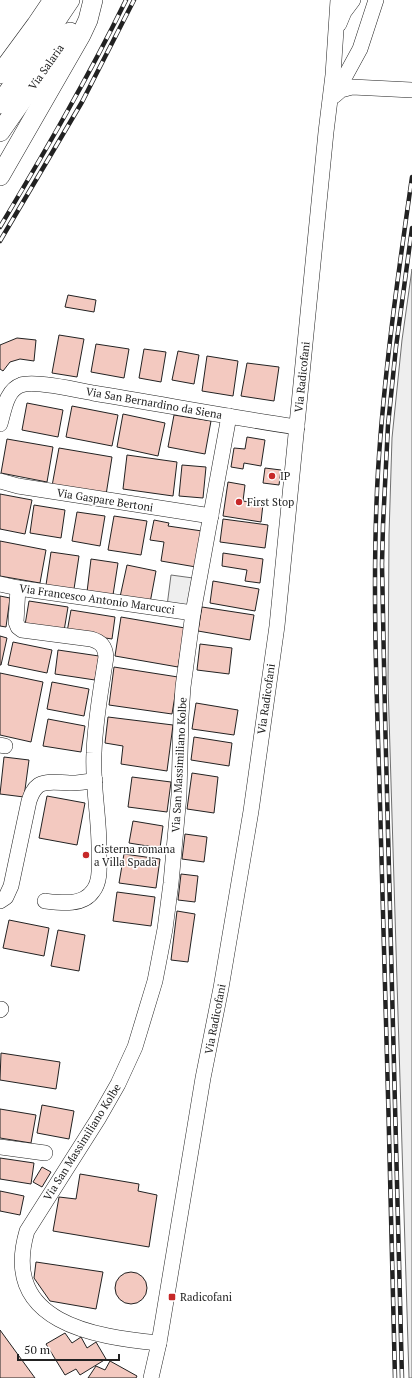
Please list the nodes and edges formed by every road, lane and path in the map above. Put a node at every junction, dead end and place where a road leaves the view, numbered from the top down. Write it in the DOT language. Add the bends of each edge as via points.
graph roads {
  1 [pos="56,0"];
  2 [pos="91,0"];
  3 [pos="338,0"];
  4 [pos="353,0"];
  5 [pos="376,0"];
  6 [pos="336,32"];
  7 [pos="0,74"];
  8 [pos="412,90"];
  9 [pos="333,98"];
  10 [pos="0,104"];
  11 [pos="0,132"];
  12 [pos="0,176"];
  13 [pos="229,416"];
  14 [pos="0,424"];
  15 [pos="297,426"];
  16 [pos="0,481"];
  17 [pos="211,516"];
  18 [pos="0,584"];
  19 [pos="18,588"];
  20 [pos="193,613"];
  21 [pos="95,780"];
  22 [pos="0,901"];
  23 [pos="45,901"];
  24 [pos="0,1147"];
  25 [pos="45,1153"];
  26 [pos="159,1344"];
  27 [pos="151,1378"];
  1 -- 7 [label="main road"];
  1 -- 10 [label="main road, Via Salaria"];
  2 -- 11 [label="main road, Via Salaria"];
  2 -- 12 [label="main road" via="84,28"];
  3 -- 6 [label="street, Via Radicofani"];
  4 -- 6 [label="street" via="344,12"];
  5 -- 9 [label="street" via="360,49"];
  6 -- 9 [label="street, Via Radicofani"];
  8 -- 9 [label="street" via="347,88"];
  9 -- 15 [label="street, Via Radicofani"];
  13 -- 14 [label="street, Via San Bernardino da Siena" via="22,384 13,390 7,400"];
  13 -- 15 [label="street, Via San Bernardino da Siena"];
  13 -- 17 [label="street, Via San Massimiliano Kolbe"];
  15 -- 26 [label="street, Via Radicofani" via="276,626 251,811"];
  16 -- 17 [label="street, Via Gaspare Bertoni"];
  17 -- 20 [label="street, Via San Massimiliano Kolbe"];
  18 -- 19 [label="street, Via Francesco Antonio Marcucci"];
  19 -- 20 [label="street, Via Francesco Antonio Marcucci"];
  19 -- 21 [label="street" via="16,622 22,630 91,639 98,641 106,650 94,746"];
  20 -- 26 [label="street, Via San Massimiliano Kolbe" via="182,701 179,795 165,929 155,982 135,1047 118,1084 27,1231 21,1248 19,1267 20,1282 28,1297 56,1320 106,1337"];
  21 -- 22 [label="street" via="79,783 44,783 34,790 29,801 12,886 6,897"];
  21 -- 23 [label="street" via="99,841 99,874 95,889 87,897 77,901"];
  24 -- 25 [label="street"];
  26 -- 27 [label="street, Via Radicofani"];
}
